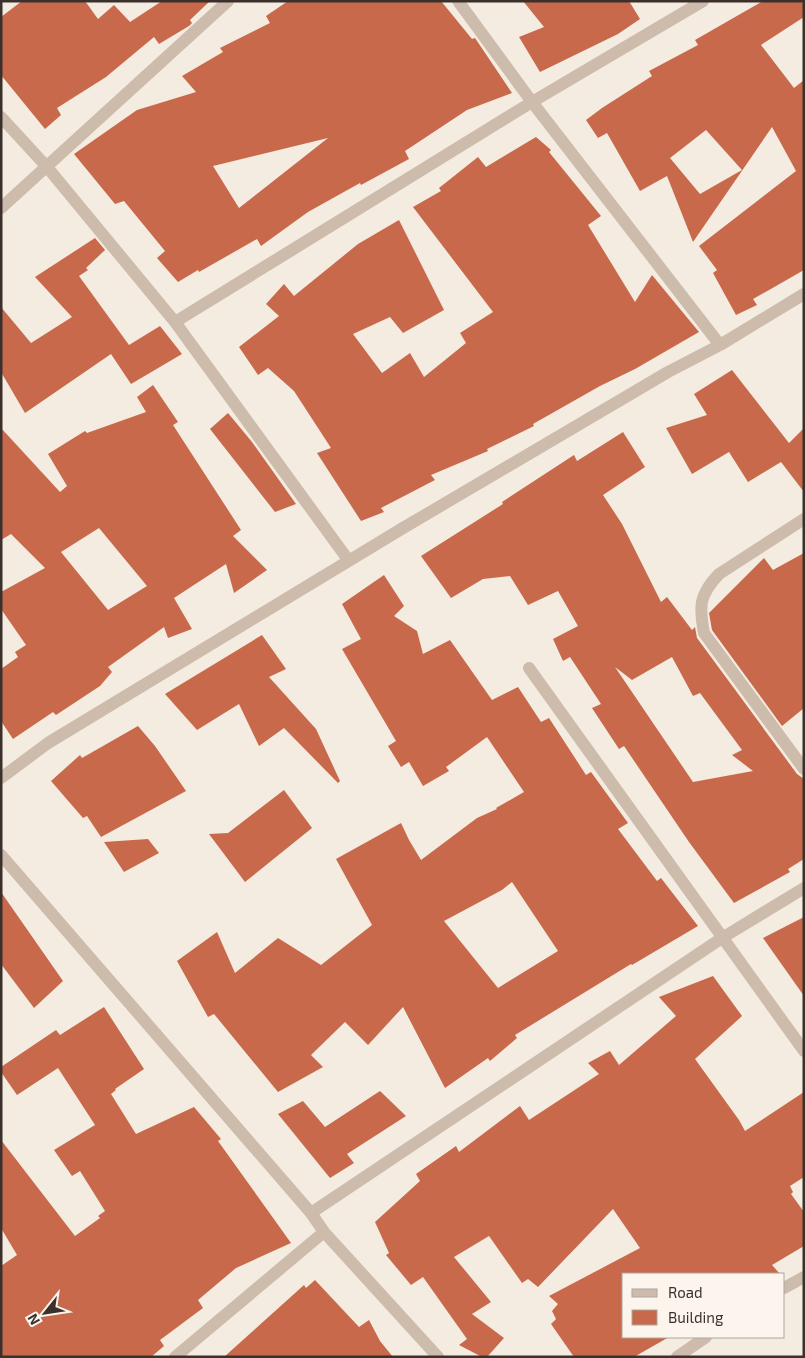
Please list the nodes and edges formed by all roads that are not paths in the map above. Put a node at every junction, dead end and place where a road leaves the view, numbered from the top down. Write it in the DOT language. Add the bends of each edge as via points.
graph roads {
  1 [pos="228,1"];
  2 [pos="458,1"];
  3 [pos="703,1"];
  4 [pos="532,102"];
  5 [pos="1,117"];
  6 [pos="47,168"];
  7 [pos="1,208"];
  8 [pos="804,294"];
  9 [pos="175,322"];
  10 [pos="720,345"];
  11 [pos="804,519"];
  12 [pos="349,561"];
  13 [pos="530,668"];
  14 [pos="804,769"];
  15 [pos="1,778"];
  16 [pos="1,855"];
  17 [pos="804,888"];
  18 [pos="722,938"];
  19 [pos="804,1052"];
  20 [pos="310,1213"];
  21 [pos="324,1232"];
  22 [pos="804,1277"];
  23 [pos="785,1287"];
  24 [pos="705,1338"];
  25 [pos="175,1357"];
  26 [pos="438,1357"];
  27 [pos="677,1357"];
  1 -- 6 [label="street"];
  2 -- 4 [label="street"];
  3 -- 4 [label="street"];
  4 -- 9 [label="street"];
  4 -- 10 [label="street"];
  5 -- 6 [label="street"];
  6 -- 7 [label="street"];
  6 -- 9 [label="street"];
  8 -- 10 [label="street"];
  9 -- 12 [label="street"];
  10 -- 12 [label="street" via="659,377"];
  11 -- 14 [label="street" via="719,574 708,586 700,610 704,633"];
  12 -- 15 [label="street" via="48,743"];
  13 -- 18 [label="street"];
  16 -- 20 [label="street"];
  17 -- 18 [label="street"];
  18 -- 19 [label="street"];
  18 -- 20 [label="street"];
  20 -- 21 [label="street"];
  21 -- 25 [label="street"];
  21 -- 26 [label="street"];
  22 -- 23 [label="street"];
  24 -- 27 [label="street"];
}
